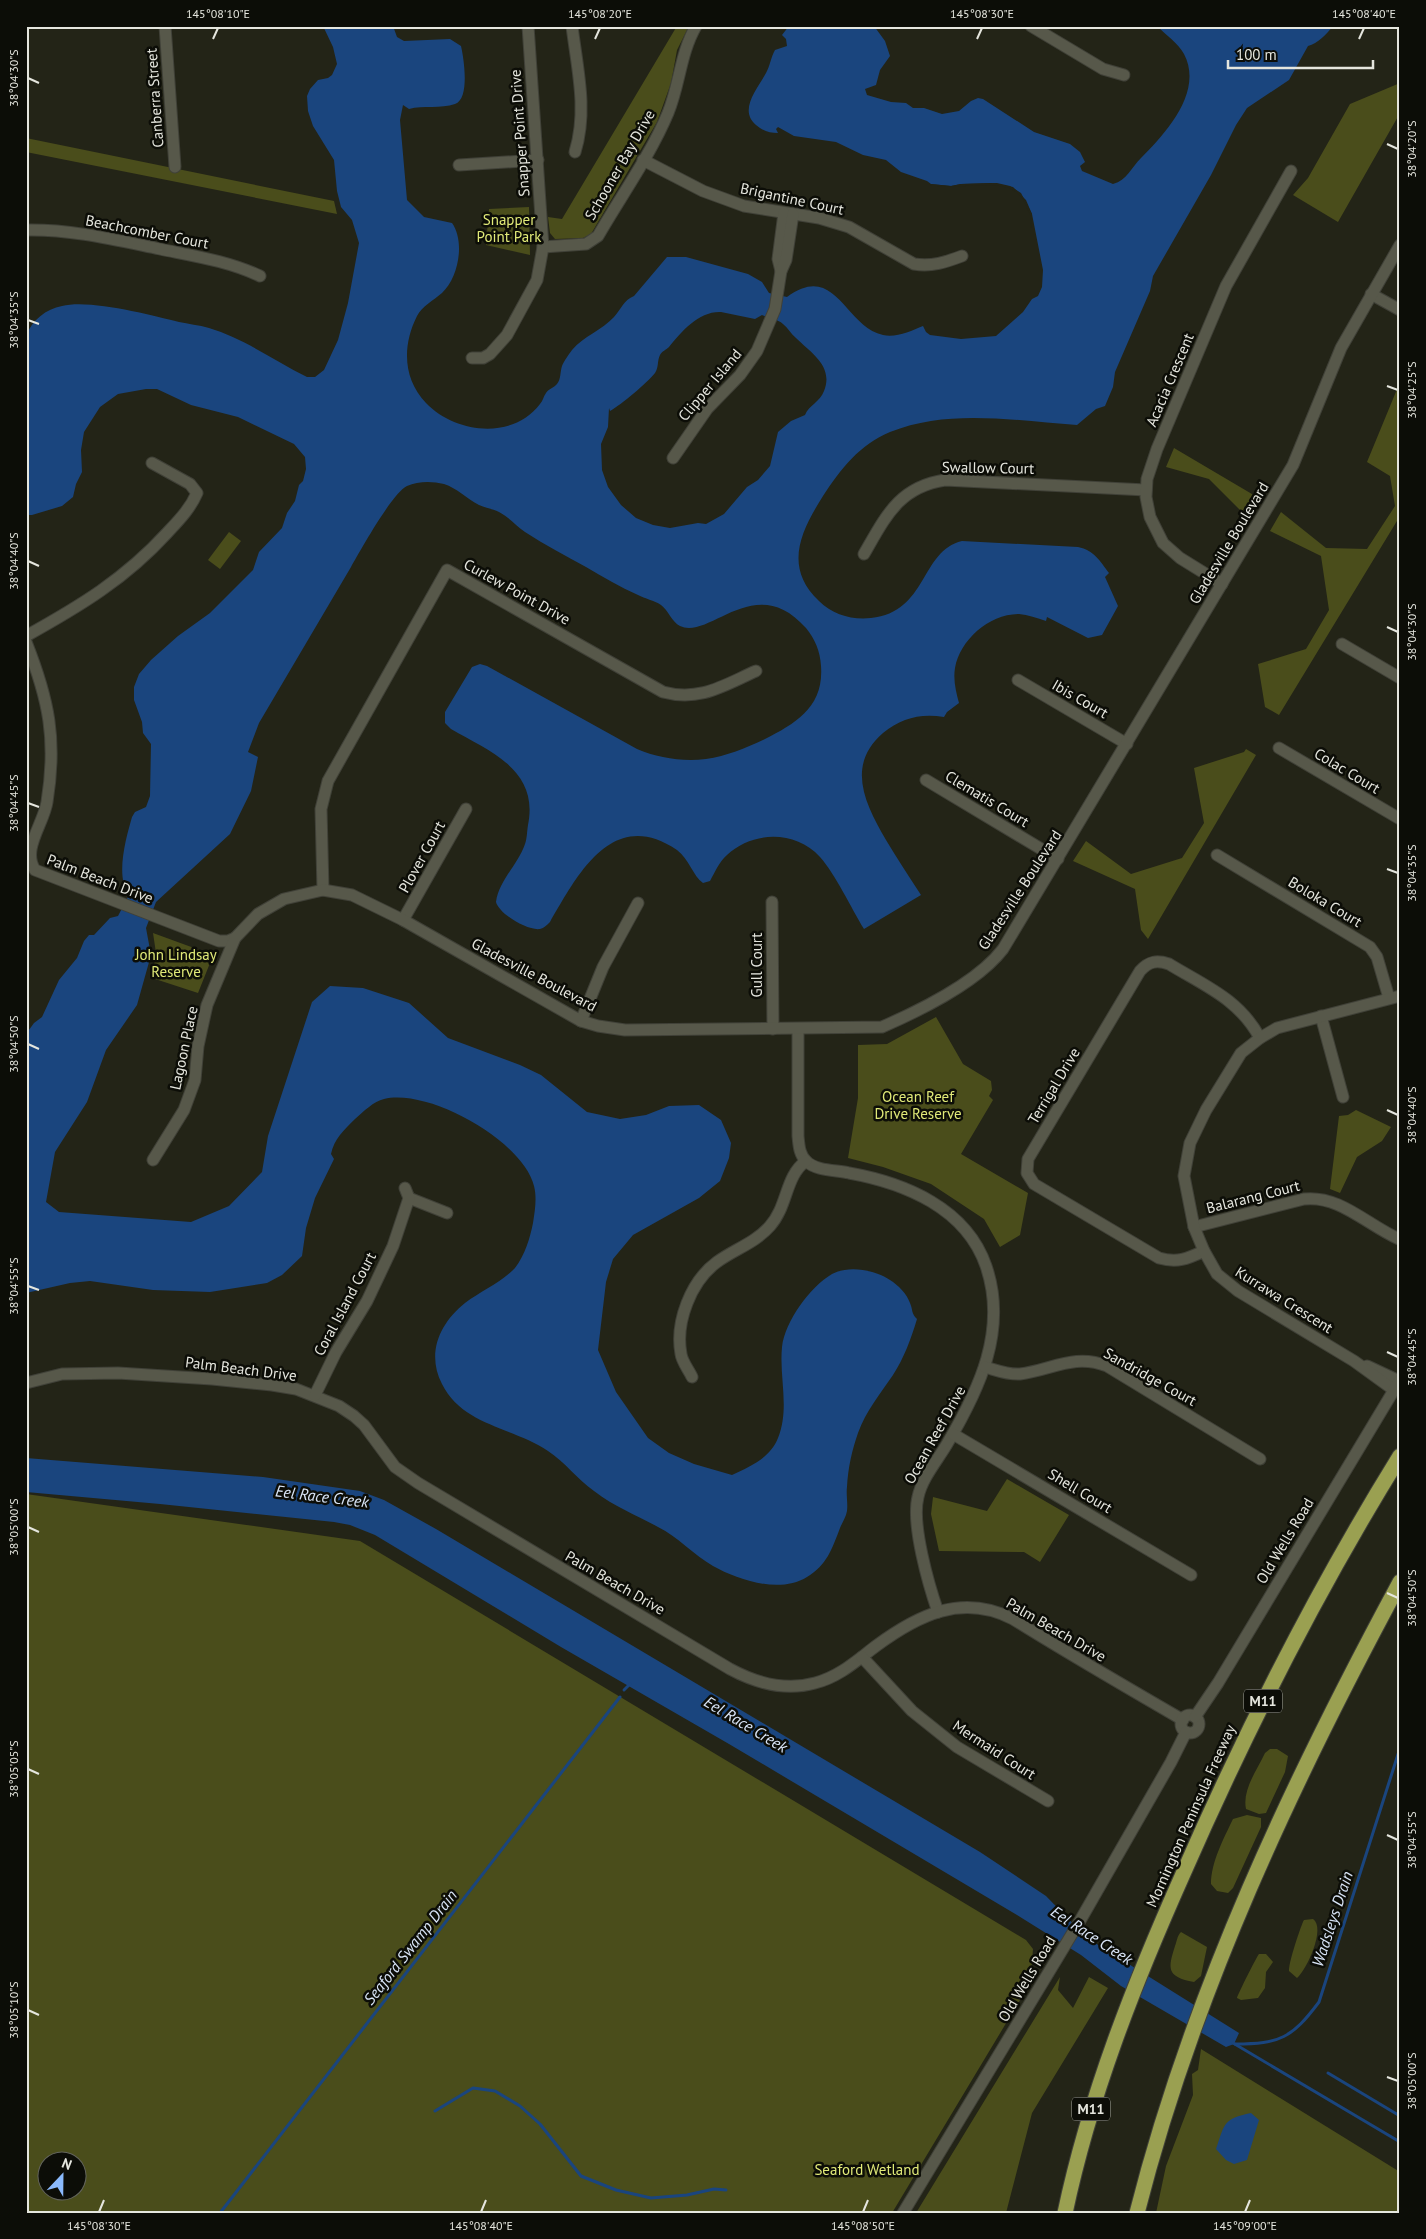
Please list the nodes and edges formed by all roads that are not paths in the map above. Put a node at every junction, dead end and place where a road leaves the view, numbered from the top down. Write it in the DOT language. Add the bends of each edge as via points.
graph roads {
  1 [pos="165,26"];
  2 [pos="528,26"];
  3 [pos="572,26"];
  4 [pos="696,26"];
  5 [pos="1031,26"];
  6 [pos="1124,75"];
  7 [pos="575,152"];
  8 [pos="538,160"];
  9 [pos="643,160"];
  10 [pos="459,165"];
  11 [pos="175,167"];
  12 [pos="1291,171"];
  13 [pos="788,213"];
  14 [pos="26,230"];
  15 [pos="1400,245"];
  16 [pos="542,247"];
  17 [pos="962,256"];
  18 [pos="260,276"];
  19 [pos="1372,294"];
  20 [pos="1400,310"];
  21 [pos="472,358"];
  22 [pos="673,458"];
  23 [pos="152,463"];
  24 [pos="1146,490"];
  25 [pos="864,554"];
  26 [pos="1222,584"];
  27 [pos="26,636"];
  28 [pos="26,642"];
  29 [pos="1342,644"];
  30 [pos="756,671"];
  31 [pos="1400,678"];
  32 [pos="1018,680"];
  33 [pos="1127,744"];
  34 [pos="1279,748"];
  35 [pos="926,780"];
  36 [pos="466,809"];
  37 [pos="1400,820"];
  38 [pos="1217,855"];
  39 [pos="1058,859"];
  40 [pos="29,867"];
  41 [pos="323,890"];
  42 [pos="772,902"];
  43 [pos="638,903"];
  44 [pos="403,920"];
  45 [pos="235,938"];
  46 [pos="1394,997"];
  47 [pos="1321,1016"];
  48 [pos="581,1021"];
  49 [pos="773,1029"];
  50 [pos="798,1029"];
  51 [pos="1260,1038"];
  52 [pos="1342,1098"];
  53 [pos="153,1160"];
  54 [pos="806,1161"];
  55 [pos="447,1213"];
  56 [pos="1194,1227"];
  57 [pos="1399,1239"];
  58 [pos="1204,1251"];
  59 [pos="985,1367"];
  60 [pos="692,1377"];
  61 [pos="26,1383"];
  62 [pos="1398,1383"];
  63 [pos="315,1395"];
  64 [pos="953,1434"];
  65 [pos="1400,1456"];
  66 [pos="1260,1459"];
  67 [pos="1191,1575"];
  68 [pos="1400,1582"];
  69 [pos="938,1612"];
  70 [pos="862,1658"];
  71 [pos="1195,1718"];
  72 [pos="1183,1720"];
  73 [pos="1186,1732"];
  74 [pos="1048,1802"];
  75 [pos="903,2213"];
  76 [pos="1065,2213"];
  77 [pos="1137,2213"];
  1 -- 11 [label="street, Canberra Street"];
  2 -- 8 [label="street, Snapper Point Drive"];
  3 -- 7 [label="street" via="582,112"];
  4 -- 9 [label="street, Schooner Bay Drive" via="683,53 671,106"];
  5 -- 6 [label="street" via="1103,69"];
  8 -- 10 [label="street"];
  8 -- 16 [label="street, Snapper Point Drive"];
  9 -- 13 [label="street, Brigantine Court" via="703,191 744,206"];
  9 -- 16 [label="street, Schooner Bay Drive" via="596,238 586,244"];
  12 -- 24 [label="street, Acacia Crescent" via="1226,286 1150,469"];
  13 -- 17 [label="street, Brigantine Court" via="849,227 914,264 924,266"];
  13 -- 22 [label="street, Clipper Island" via="778,259 781,271 772,319 752,359 707,409"];
  14 -- 18 [label="street, Beachcomber Court" via="63,231 132,244 237,265"];
  15 -- 19 [label="street, Gladesville Boulevard"];
  16 -- 21 [label="street, Snapper Point Drive" via="537,280 507,335 488,356"];
  19 -- 20 [label="street"];
  19 -- 26 [label="street, Gladesville Boulevard" via="1342,348 1293,464"];
  23 -- 27 [label="street" via="190,484 197,493 191,506 150,552 119,578 85,604"];
  24 -- 25 [label="street, Swallow Court" via="954,480 931,482 918,487 894,505"];
  24 -- 26 [label="street, Acacia Crescent" via="1150,517 1163,543 1180,558"];
  26 -- 33 [label="street, Gladesville Boulevard"];
  28 -- 40 [label="street, Palm Beach Drive" via="47,705 52,738 52,772 46,806 30,854"];
  29 -- 31 [label="street"];
  30 -- 41 [label="street, Curlew Point Drive" via="701,695 679,696 663,692 447,570 328,781 321,809"];
  32 -- 33 [label="street, Ibis Court"];
  33 -- 39 [label="street, Gladesville Boulevard"];
  34 -- 37 [label="street, Colac Court"];
  35 -- 39 [label="street, Clematis Court"];
  36 -- 44 [label="street, Plover Court"];
  38 -- 46 [label="street, Boloka Court" via="1370,947"];
  39 -- 50 [label="street, Gladesville Boulevard" via="1003,949 976,976 882,1027"];
  40 -- 45 [label="street, Palm Beach Drive" via="218,941"];
  41 -- 44 [label="street, Gladesville Boulevard" via="352,895"];
  41 -- 45 [label="street, Gladesville Boulevard" via="296,895 270,905"];
  42 -- 49 [label="street, Gull Court"];
  43 -- 48 [label="street" via="603,967"];
  44 -- 48 [label="street, Gladesville Boulevard"];
  45 -- 53 [label="street, Lagoon Place" via="207,1005 195,1080 184,1110"];
  46 -- 47 [label="street, Kurrawa Crescent"];
  47 -- 51 [label="street, Kurrawa Crescent" via="1277,1028"];
  47 -- 52 [label="street"];
  48 -- 49 [label="street, Gladesville Boulevard" via="625,1030"];
  49 -- 50 [label="street, Gladesville Boulevard"];
  50 -- 54 [label="street" via="798,1136"];
  51 -- 56 [label="street, Kurrawa Crescent" via="1241,1053 1190,1143 1184,1176"];
  51 -- 58 [label="street, Terrigal Drive" via="1243,1012 1230,1002 1169,964 1150,963 1140,971 1028,1159 1028,1173 1034,1184 1159,1258 1182,1261"];
  54 -- 59 [label="street, Ocean Reef Drive" via="817,1167 902,1188 945,1209 963,1226 978,1247 992,1286 993,1333"];
  54 -- 60 [label="street" via="792,1175 782,1207 771,1224 746,1246 730,1252 714,1264 691,1295 680,1327 680,1343 681,1356"];
  55 -- 63 [label="street, Coral Island Court" via="407,1193 393,1246"];
  56 -- 57 [label="street, Balarang Court" via="1318,1198 1339,1205"];
  56 -- 58 [label="street, Kurrawa Crescent"];
  58 -- 62 [label="street, Kurrawa Crescent" via="1217,1274 1238,1291 1354,1361"];
  59 -- 64 [label="street, Ocean Reef Drive" via="970,1406"];
  59 -- 66 [label="street, Sandridge Court" via="1018,1374 1082,1359 1095,1361"];
  61 -- 63 [label="street, Palm Beach Drive" via="62,1374 118,1373 272,1385"];
  62 -- 71 [label="street, Old Wells Road"];
  63 -- 70 [label="street, Palm Beach Drive" via="354,1416 395,1467 418,1483 741,1675 772,1685 813,1684 835,1676"];
  64 -- 67 [label="street, Shell Court"];
  64 -- 69 [label="street, Ocean Reef Drive" via="924,1481 916,1515"];
  65 -- 76 [label="highway, Mornington Peninsula Freeway / M11" via="1352,1534 1269,1688 1216,1798 1126,2008 1076,2160"];
  68 -- 77 [label="highway" via="1306,1764 1260,1866 1187,2044 1155,2143"];
  69 -- 70 [label="street, Palm Beach Drive" via="902,1629"];
  69 -- 72 [label="street, Palm Beach Drive" via="960,1607 1000,1613"];
  70 -- 74 [label="street, Mermaid Court" via="912,1710 957,1747"];
  71 -- 72 [label="street" via="1189,1716"];
  71 -- 73 [label="street" via="1199,1724 1197,1730"];
  72 -- 73 [label="street" via="1182,1728"];
  73 -- 75 [label="street, Old Wells Road" via="1080,1920"];
}
